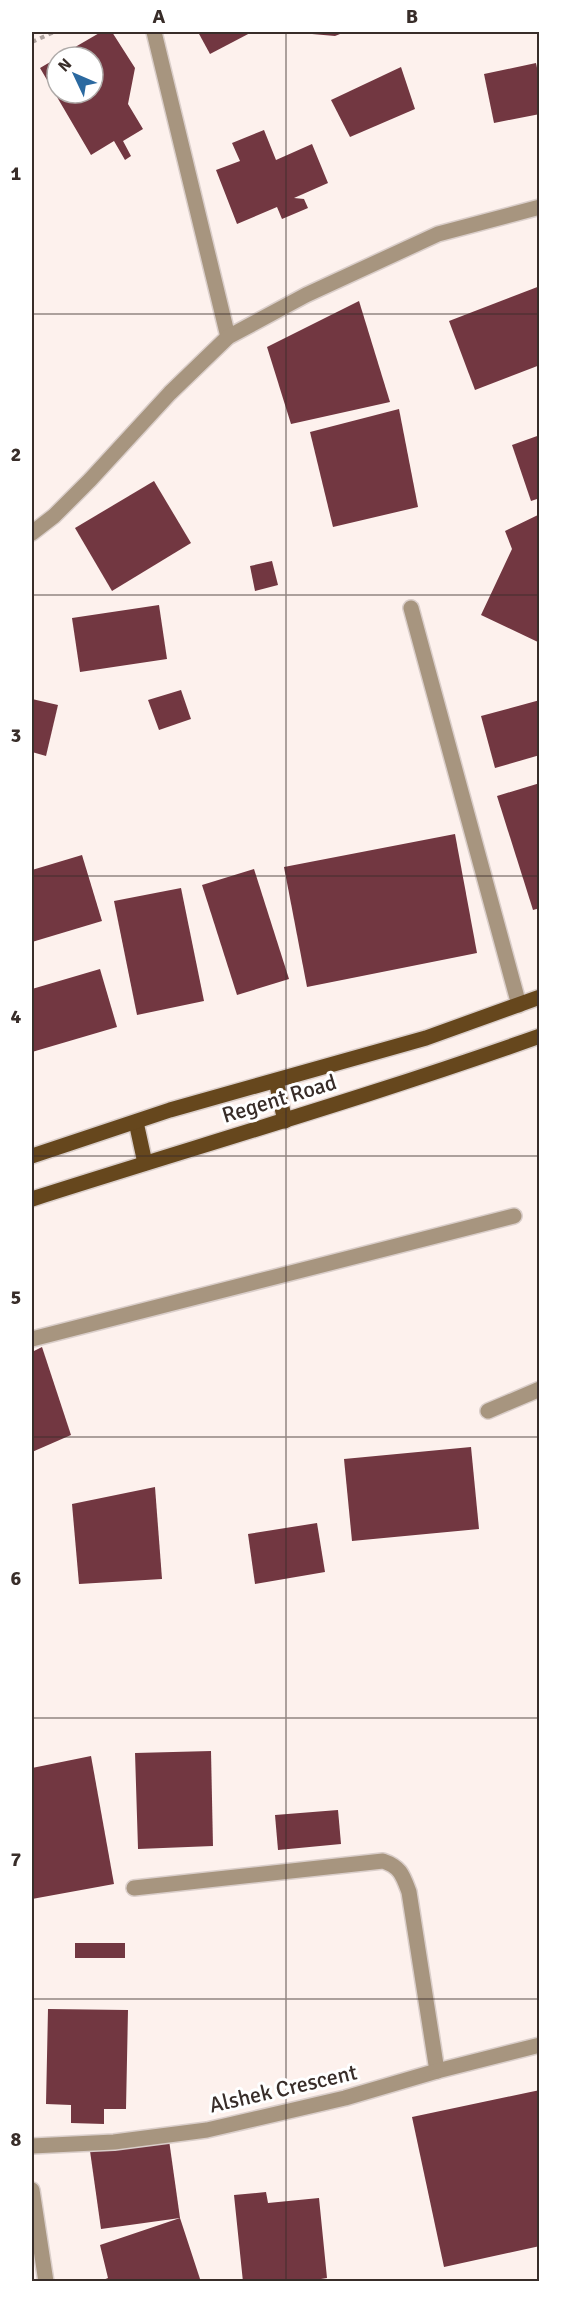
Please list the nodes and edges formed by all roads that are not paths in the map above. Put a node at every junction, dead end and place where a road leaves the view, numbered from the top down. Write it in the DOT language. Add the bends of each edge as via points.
graph roads {
  1 [pos="154,32"];
  2 [pos="540,207"];
  3 [pos="228,338"];
  4 [pos="32,533"];
  5 [pos="411,608"];
  6 [pos="540,997"];
  7 [pos="519,1005"];
  8 [pos="540,1036"];
  9 [pos="276,1081"];
  10 [pos="285,1121"];
  11 [pos="135,1122"];
  12 [pos="32,1156"];
  13 [pos="145,1163"];
  14 [pos="32,1199"];
  15 [pos="514,1216"];
  16 [pos="32,1339"];
  17 [pos="540,1389"];
  18 [pos="488,1411"];
  19 [pos="134,1888"];
  20 [pos="540,2045"];
  21 [pos="437,2071"];
  22 [pos="32,2146"];
  23 [pos="32,2190"];
  24 [pos="46,2282"];
  1 -- 3 [label="street"];
  2 -- 3 [label="street" via="438,234 306,294"];
  3 -- 4 [label="street" via="170,393 54,516"];
  5 -- 7 [label="street"];
  6 -- 7 [label="main road, Regent Road"];
  7 -- 9 [label="main road, Regent Road" via="426,1038"];
  8 -- 10 [label="main road, Regent Road"];
  9 -- 10 [label="main road"];
  9 -- 11 [label="main road, Regent Road"];
  10 -- 13 [label="main road, Regent Road"];
  11 -- 12 [label="main road, Regent Road"];
  11 -- 13 [label="main road"];
  13 -- 14 [label="main road, Regent Road"];
  15 -- 16 [label="street"];
  17 -- 18 [label="street"];
  19 -- 21 [label="street" via="383,1861 394,1865 410,1892"];
  20 -- 21 [label="street, Alshek Crescent"];
  21 -- 22 [label="street, Alshek Crescent" via="345,2098 207,2130 114,2142"];
  23 -- 24 [label="street"];
}
